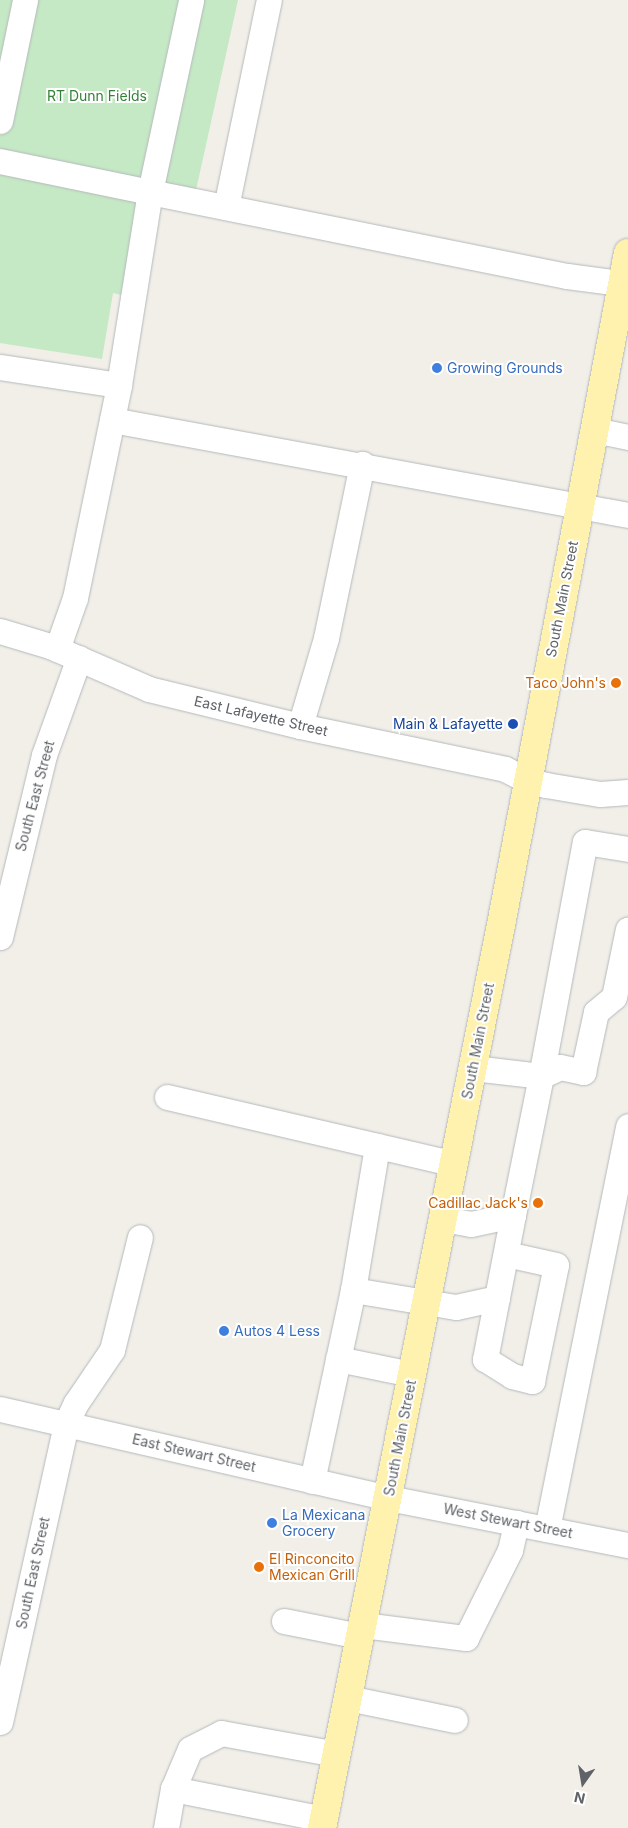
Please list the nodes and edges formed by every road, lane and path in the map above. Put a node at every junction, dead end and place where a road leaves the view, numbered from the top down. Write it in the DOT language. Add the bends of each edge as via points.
graph roads {
  1 [pos="25,0"];
  2 [pos="191,0"];
  3 [pos="268,0"];
  4 [pos="0,121"];
  5 [pos="0,161"];
  6 [pos="150,192"];
  7 [pos="226,207"];
  8 [pos="628,253"];
  9 [pos="625,284"];
  10 [pos="0,367"];
  11 [pos="119,385"];
  12 [pos="112,420"];
  13 [pos="595,430"];
  14 [pos="628,437"];
  15 [pos="362,464"];
  16 [pos="580,506"];
  17 [pos="628,515"];
  18 [pos="0,631"];
  19 [pos="68,654"];
  20 [pos="300,726"];
  21 [pos="527,780"];
  22 [pos="628,792"];
  23 [pos="628,849"];
  24 [pos="628,929"];
  25 [pos="0,937"];
  26 [pos="473,1068"];
  27 [pos="541,1076"];
  28 [pos="167,1097"];
  29 [pos="628,1126"];
  30 [pos="377,1146"];
  31 [pos="454,1164"];
  32 [pos="513,1215"];
  33 [pos="443,1219"];
  34 [pos="140,1237"];
  35 [pos="506,1254"];
  36 [pos="353,1290"];
  37 [pos="497,1298"];
  38 [pos="427,1303"];
  39 [pos="338,1359"];
  40 [pos="412,1374"];
  41 [pos="0,1409"];
  42 [pos="66,1424"];
  43 [pos="312,1481"];
  44 [pos="388,1498"];
  45 [pos="516,1523"];
  46 [pos="547,1529"];
  47 [pos="628,1545"];
  48 [pos="284,1621"];
  49 [pos="362,1631"];
  50 [pos="348,1698"];
  51 [pos="455,1720"];
  52 [pos="0,1722"];
  53 [pos="337,1754"];
  54 [pos="173,1789"];
  55 [pos="323,1823"];
  56 [pos="166,1828"];
  1 -- 4 [label="street"];
  2 -- 6 [label="street, South East Street"];
  3 -- 7 [label="street"];
  5 -- 6 [label="street"];
  6 -- 7 [label="street"];
  6 -- 11 [label="street, South East Street"];
  7 -- 9 [label="street" via="567,276"];
  8 -- 9 [label="main road, South Main Street"];
  9 -- 13 [label="main road, South Main Street"];
  10 -- 11 [label="street"];
  11 -- 12 [label="street, South East Street"];
  12 -- 15 [label="street"];
  12 -- 19 [label="street, South East Street" via="75,598"];
  13 -- 14 [label="street"];
  13 -- 16 [label="main road, South Main Street"];
  15 -- 16 [label="street"];
  15 -- 20 [label="street" via="326,638"];
  16 -- 17 [label="street"];
  16 -- 21 [label="main road, South Main Street"];
  18 -- 19 [label="street, East Lafayette Street"];
  19 -- 20 [label="street, East Lafayette Street" via="149,689"];
  19 -- 25 [label="street, South East Street"];
  20 -- 21 [label="street, East Lafayette Street" via="505,769"];
  21 -- 22 [label="street, East Lafayette Street" via="600,794"];
  21 -- 26 [label="main road, South Main Street"];
  23 -- 27 [label="street" via="585,842"];
  24 -- 27 [label="street" via="614,996 596,1012 583,1072 560,1067"];
  26 -- 27 [label="street"];
  26 -- 31 [label="main road, South Main Street"];
  27 -- 32 [label="street"];
  28 -- 30 [label="street"];
  29 -- 46 [label="street"];
  30 -- 31 [label="street"];
  30 -- 36 [label="street"];
  31 -- 33 [label="main road, South Main Street"];
  32 -- 33 [label="street" via="472,1224"];
  32 -- 35 [label="street"];
  33 -- 38 [label="main road, South Main Street"];
  34 -- 42 [label="street, South East Street" via="112,1350 76,1403"];
  35 -- 37 [label="street"];
  35 -- 37 [label="street" via="556,1264 532,1381 512,1376 485,1359"];
  36 -- 38 [label="street"];
  36 -- 39 [label="street"];
  37 -- 38 [label="street" via="456,1307"];
  38 -- 40 [label="main road, South Main Street"];
  39 -- 40 [label="street"];
  39 -- 43 [label="street"];
  40 -- 44 [label="main road, South Main Street"];
  41 -- 42 [label="street, East Stewart Street"];
  42 -- 43 [label="street, East Stewart Street"];
  42 -- 52 [label="street, South East Street"];
  43 -- 44 [label="street, East Stewart Street"];
  44 -- 45 [label="street, West Stewart Street"];
  44 -- 49 [label="main road, South Main Street"];
  45 -- 46 [label="street, West Stewart Street"];
  45 -- 49 [label="street" via="510,1550 466,1638"];
  46 -- 47 [label="street, West Stewart Street"];
  48 -- 49 [label="street"];
  49 -- 50 [label="main road, South Main Street"];
  50 -- 51 [label="street"];
  50 -- 53 [label="main road, South Main Street"];
  53 -- 54 [label="street" via="221,1733 190,1749"];
  53 -- 55 [label="main road, South Main Street"];
  54 -- 55 [label="street"];
  54 -- 56 [label="street"];
}
